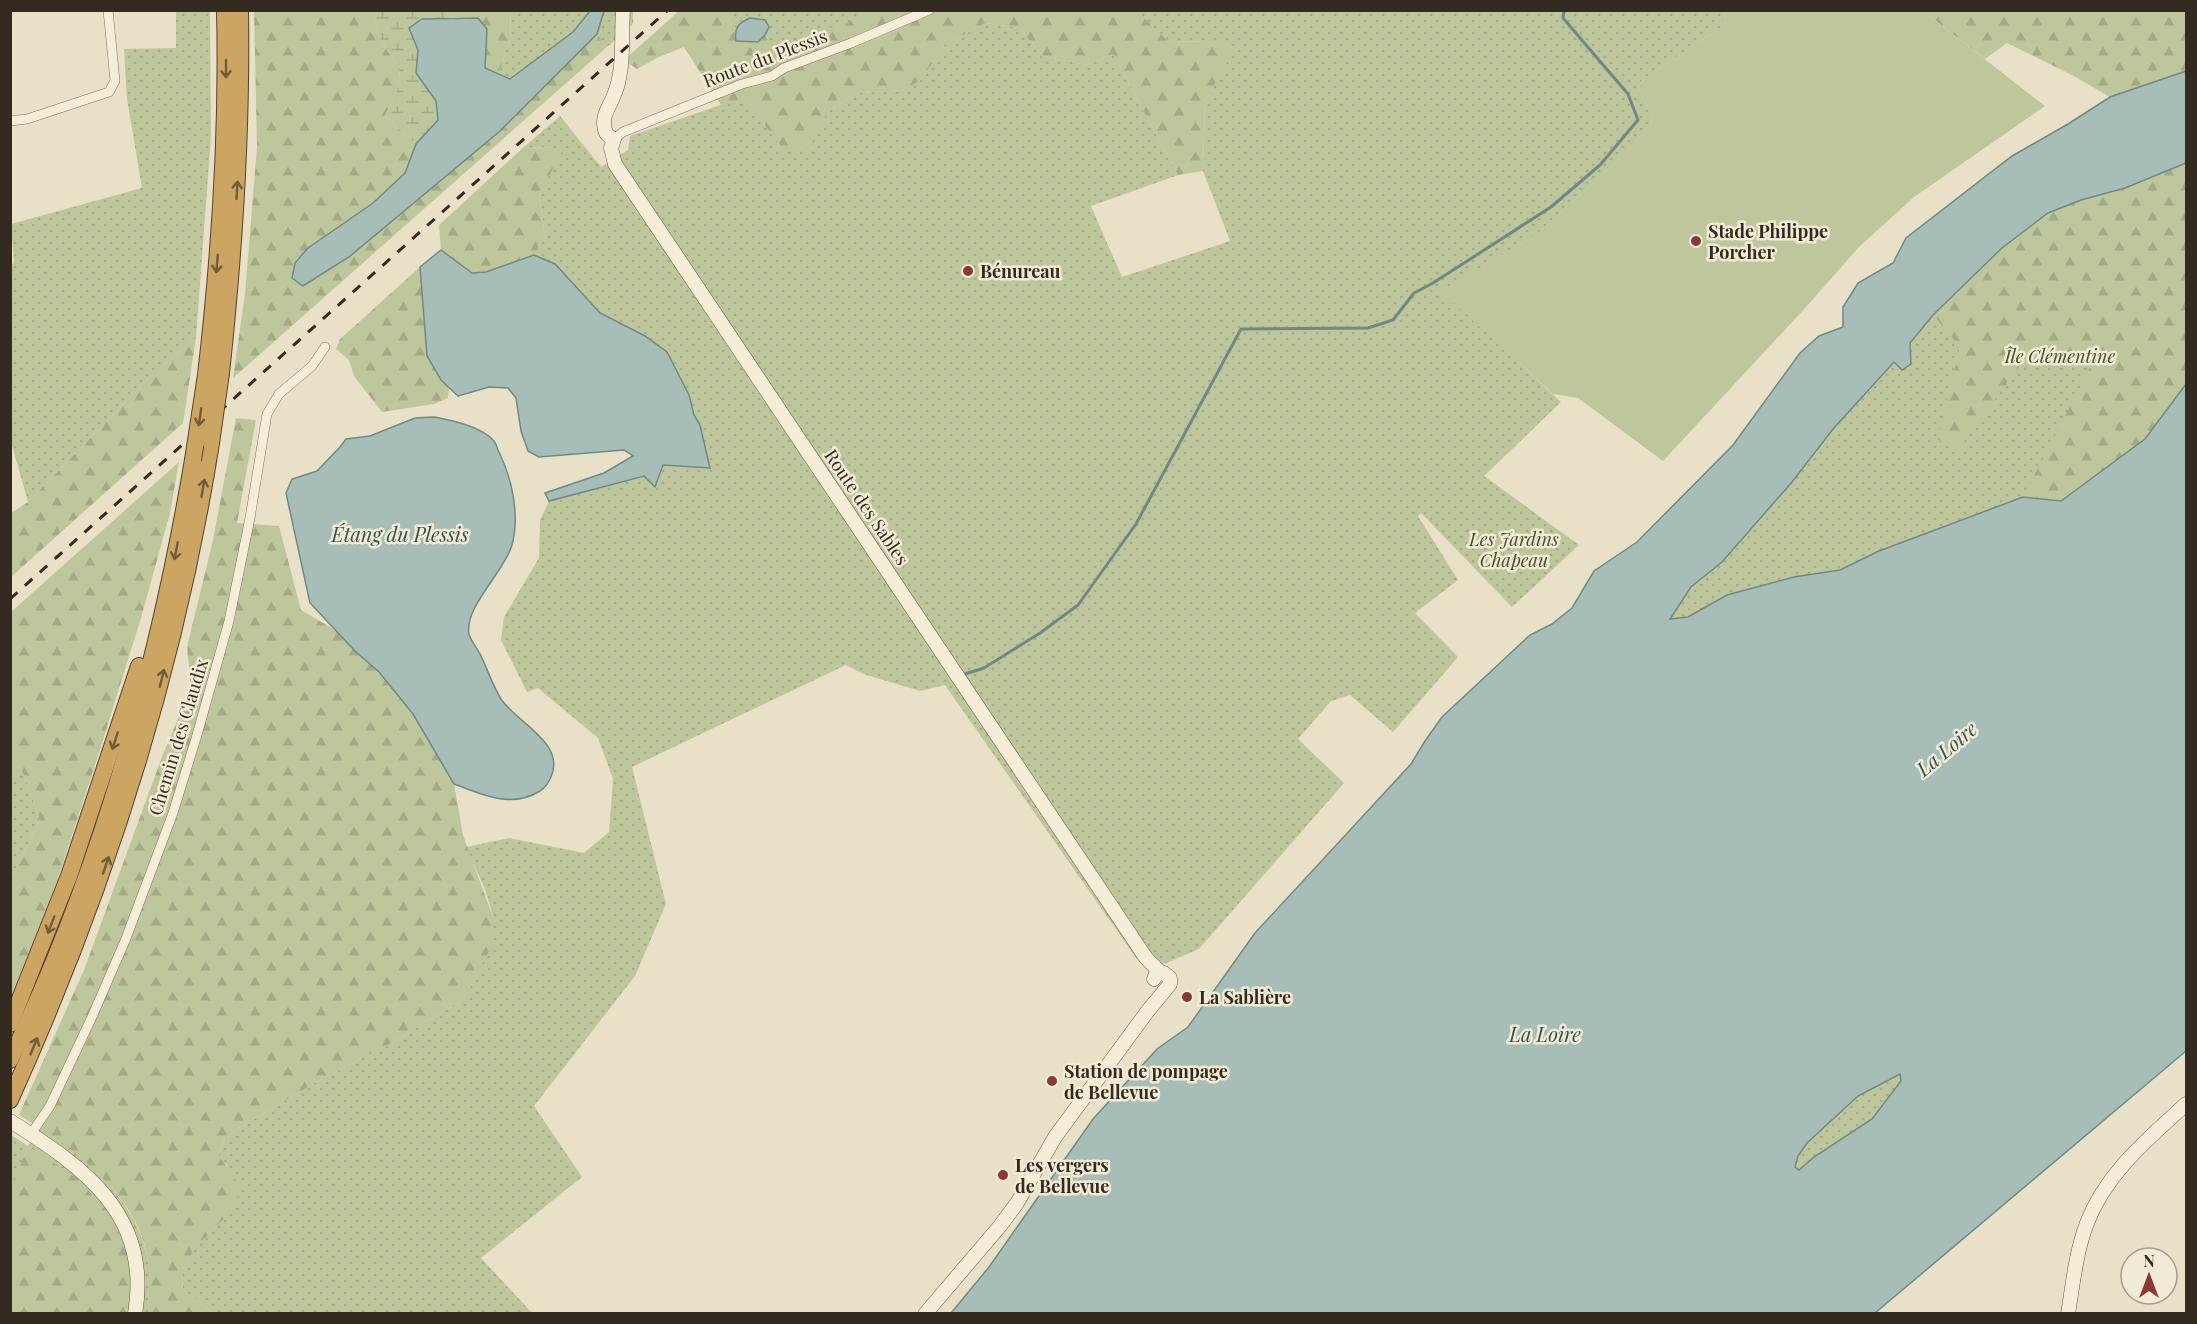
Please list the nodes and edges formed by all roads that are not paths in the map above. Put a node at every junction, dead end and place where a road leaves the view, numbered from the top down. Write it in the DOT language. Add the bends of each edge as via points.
graph roads {
  1 [pos="108,10"];
  2 [pos="225,10"];
  3 [pos="240,10"];
  4 [pos="623,10"];
  5 [pos="929,10"];
  6 [pos="10,121"];
  7 [pos="614,139"];
  8 [pos="326,347"];
  9 [pos="213,374"];
  10 [pos="159,632"];
  11 [pos="10,1024"];
  12 [pos="10,1060"];
  13 [pos="10,1100"];
  14 [pos="2187,1104"];
  15 [pos="10,1121"];
  16 [pos="31,1134"];
  17 [pos="135,1314"];
  18 [pos="925,1314"];
  19 [pos="2068,1314"];
  1 -- 6 [label="street" via="115,81 109,92"];
  2 -- 9 [label="highway, one-way" via="223,186"];
  9 -- 3 [label="highway, one-way" via="229,300 237,183"];
  4 -- 7 [label="street, Route des Sables" via="620,68 614,96 604,115 605,130"];
  5 -- 7 [label="street, Route du Plessis" via="623,132"];
  7 -- 18 [label="street, Route des Sables" via="611,148 615,164 1158,981 1147,1012 1054,1137 1017,1203"];
  8 -- 16 [label="street, Chemin des Claudix" via="312,366 279,394 267,414 229,621 173,813 91,1019 50,1106"];
  9 -- 10 [label="highway, one-way, bridge"];
  13 -- 9 [label="highway, one-way, bridge" via="103,874 160,685 187,574 211,443"];
  10 -- 11 [label="highway, one-way" via="149,635 69,876"];
  10 -- 12 [label="highway" via="91,862 45,983"];
  14 -- 19 [label="street" via="2126,1161 2101,1194 2086,1224"];
  15 -- 16 [label="street"];
  16 -- 17 [label="street" via="88,1176 118,1212 136,1264"];
}
